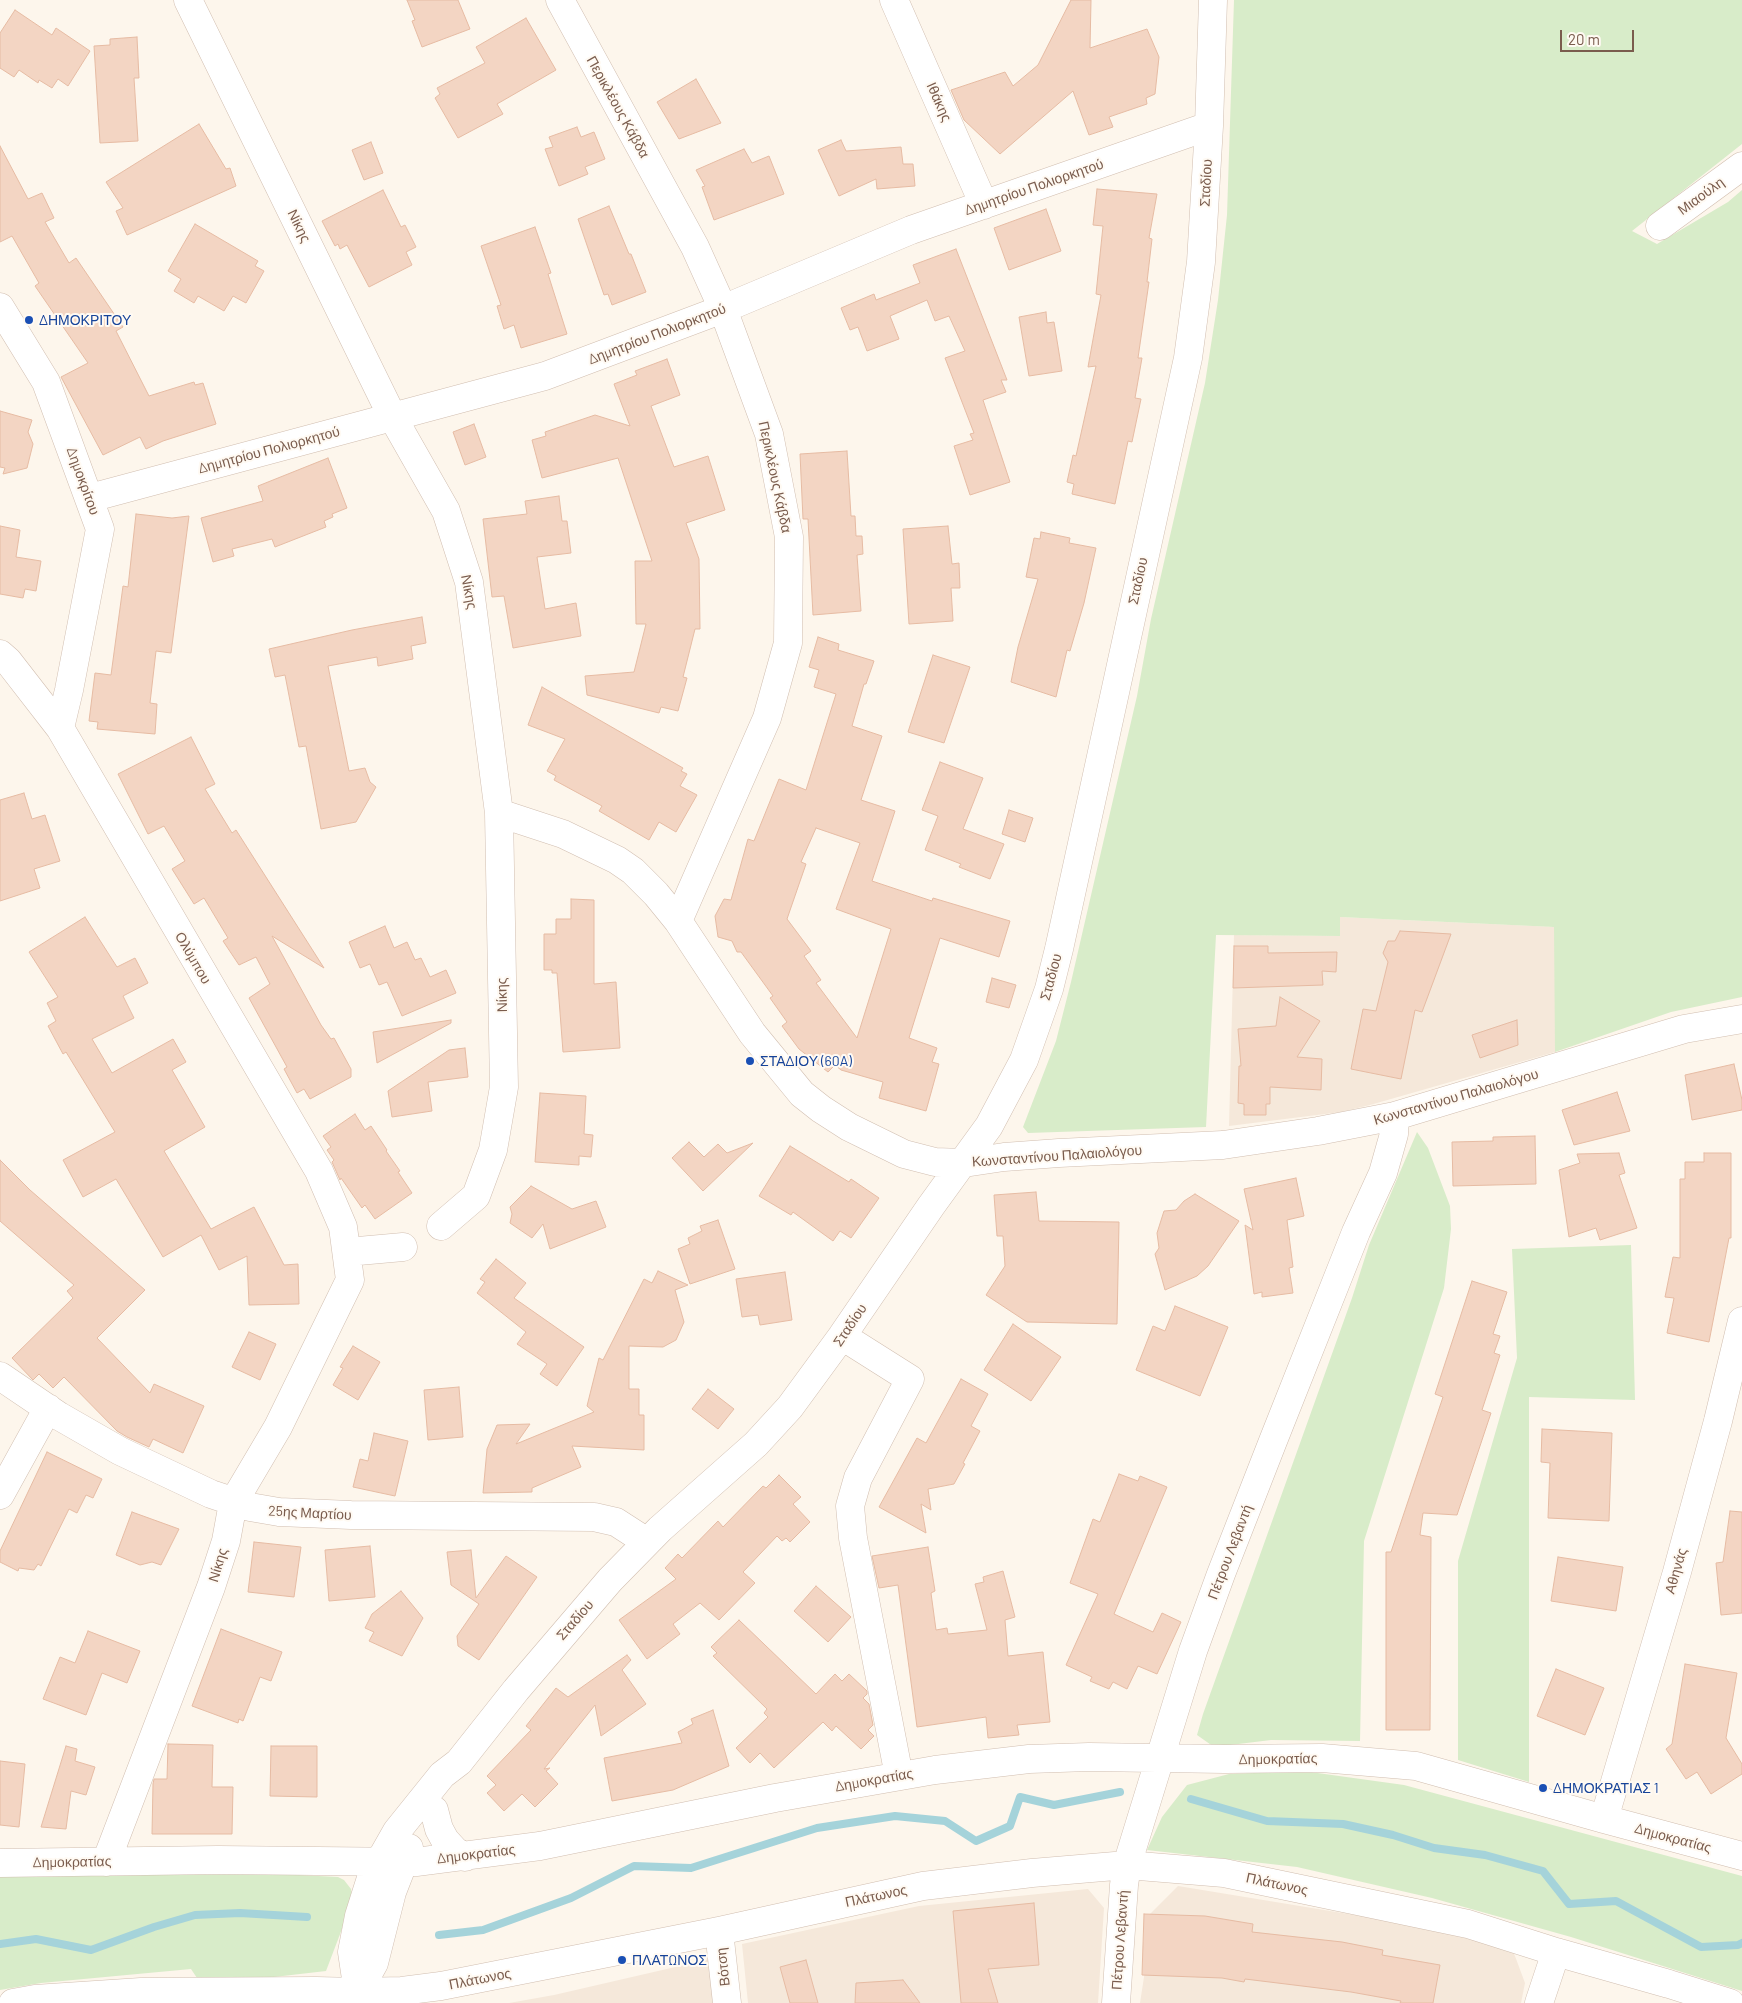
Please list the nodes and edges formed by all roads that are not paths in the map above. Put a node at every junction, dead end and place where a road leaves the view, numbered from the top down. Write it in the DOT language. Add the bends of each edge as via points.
graph roads {
  1 [pos="188,0"];
  2 [pos="560,0"];
  3 [pos="894,0"];
  4 [pos="1213,0"];
  5 [pos="1210,126"];
  6 [pos="1742,166"];
  7 [pos="984,205"];
  8 [pos="1660,226"];
  9 [pos="0,307"];
  10 [pos="722,309"];
  11 [pos="392,416"];
  12 [pos="90,498"];
  13 [pos="0,654"];
  14 [pos="60,728"];
  15 [pos="499,813"];
  16 [pos="678,921"];
  17 [pos="1742,1019"];
  18 [pos="1394,1116"];
  19 [pos="964,1163"];
  20 [pos="441,1226"];
  21 [pos="403,1247"];
  22 [pos="347,1252"];
  23 [pos="350,1280"];
  24 [pos="1742,1321"];
  25 [pos="842,1336"];
  26 [pos="0,1376"];
  27 [pos="48,1408"];
  28 [pos="0,1495"];
  29 [pos="234,1502"];
  30 [pos="646,1542"];
  31 [pos="1161,1758"];
  32 [pos="459,1762"];
  33 [pos="899,1776"];
  34 [pos="434,1810"];
  35 [pos="1604,1820"];
  36 [pos="1742,1856"];
  37 [pos="465,1857"];
  38 [pos="106,1862"];
  39 [pos="390,1862"];
  40 [pos="0,1863"];
  41 [pos="1127,1865"];
  42 [pos="719,1931"];
  43 [pos="1556,1952"];
  44 [pos="358,1998"];
  45 [pos="13,2003"];
  46 [pos="727,2003"];
  47 [pos="1116,2003"];
  48 [pos="1539,2003"];
  49 [pos="1730,2003"];
  1 -- 11 [label="street, Νίκης"];
  2 -- 10 [label="street, Περικλέους Κάβδα" via="695,247"];
  3 -- 7 [label="street, Ιθάκης"];
  4 -- 5 [label="street, Σταδίου"];
  5 -- 7 [label="street, Δημητρίου Πολιορκητού"];
  5 -- 19 [label="street, Σταδίου" via="1201,262 1188,358 1059,949 1024,1060 999,1110"];
  6 -- 8 [label="street, Μιαούλη"];
  7 -- 10 [label="street, Δημητρίου Πολιορκητού" via="874,244"];
  9 -- 12 [label="street, Δημοκρίτου" via="46,382"];
  10 -- 11 [label="street, Δημητρίου Πολιορκητού" via="545,376"];
  10 -- 16 [label="street, Περικλέους Κάβδα" via="769,434 789,537 788,643 766,718"];
  11 -- 12 [label="street, Δημητρίου Πολιορκητού"];
  11 -- 15 [label="street, Νίκης" via="446,511 469,582"];
  12 -- 14 [label="street, Δημοκρίτου" via="100,529"];
  13 -- 14 [label="street, Ολύμπου"];
  14 -- 22 [label="street, Ολύμπου" via="319,1171 343,1227"];
  15 -- 16 [label="street, Κωνσταντίνου Παλαιολόγου" via="563,834 617,860 644,880"];
  15 -- 20 [label="street, Νίκης" via="504,1087 493,1150 476,1196"];
  16 -- 19 [label="street, Κωνσταντίνου Παλαιολόγου" via="752,1033 812,1102 849,1127 904,1154 935,1162"];
  17 -- 18 [label="street, Κωνσταντίνου Παλαιολόγου" via="1684,1029"];
  18 -- 19 [label="street, Κωνσταντίνου Παλαιολόγου" via="1223,1145 1059,1153"];
  18 -- 31 [label="street, Πέτρου Λεβαντή" via="1394,1134 1383,1173 1356,1232 1221,1574"];
  19 -- 25 [label="street, Σταδίου"];
  21 -- 22 [label="street"];
  22 -- 23 [label="street, Ολύμπου"];
  23 -- 29 [label="street, Νίκης" via="278,1427"];
  24 -- 35 [label="street, Αθηνάς" via="1682,1553"];
  25 -- 30 [label="street, Σταδίου" via="773,1426"];
  25 -- 33 [label="street" via="910,1379 858,1478 850,1506 853,1538"];
  26 -- 27 [label="street, 25ης Μαρτίου"];
  27 -- 28 [label="street"];
  27 -- 29 [label="street, 25ης Μαρτίου" via="141,1462"];
  29 -- 30 [label="street, 25ης Μαρτίου" via="288,1513 594,1517 616,1522"];
  29 -- 38 [label="street, Νίκης" via="212,1587"];
  30 -- 32 [label="street, Σταδίου" via="570,1625"];
  31 -- 33 [label="street, Δημοκρατίας" via="1029,1759"];
  31 -- 35 [label="street, Δημοκρατίας" via="1322,1758 1416,1766"];
  31 -- 41 [label="street, Πέτρου Λεβαντή"];
  32 -- 34 [label="street, Σταδίου"];
  32 -- 39 [label="street, Σταδίου" via="442,1775 412,1811"];
  33 -- 37 [label="street, Δημοκρατίας" via="550,1844"];
  34 -- 37 [label="street" via="445,1840"];
  34 -- 39 [label="street, Σταδίου"];
  35 -- 36 [label="street, Δημοκρατίας"];
  37 -- 39 [label="street, Δημοκρατίας"];
  38 -- 39 [label="street, Δημοκρατίας"];
  38 -- 40 [label="street, Δημοκρατίας"];
  39 -- 44 [label="street, Σταδίου" via="392,1892 374,1963"];
  41 -- 42 [label="street, Πλάτωνος" via="923,1886"];
  41 -- 43 [label="street, Πλάτωνος" via="1224,1873 1468,1924"];
  41 -- 47 [label="street, Πέτρου Λεβαντή"];
  42 -- 44 [label="street, Πλάτωνος" via="441,1986"];
  42 -- 46 [label="street, Βότση"];
  43 -- 48 [label="street"];
  43 -- 49 [label="street, Πλάτωνος"];
  44 -- 45 [label="street, Πλάτωνος" via="316,1991 141,1992"];
}
